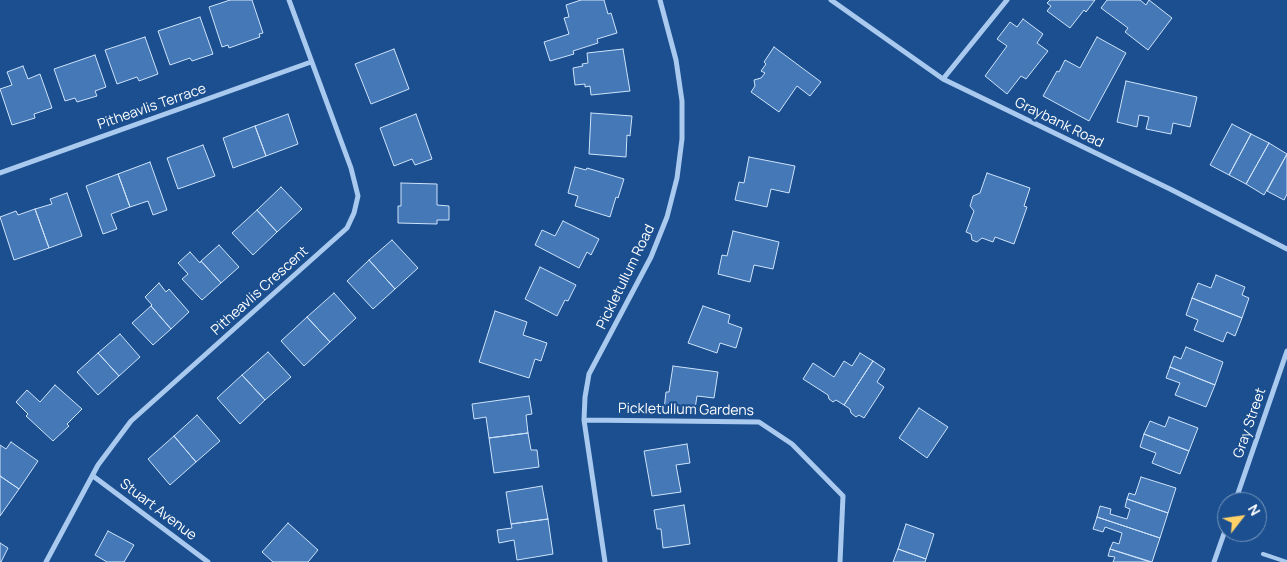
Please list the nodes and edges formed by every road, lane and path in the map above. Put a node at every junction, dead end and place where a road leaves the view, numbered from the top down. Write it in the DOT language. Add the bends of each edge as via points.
graph roads {
  1 [pos="289,0"];
  2 [pos="660,0"];
  3 [pos="832,0"];
  4 [pos="1007,0"];
  5 [pos="312,62"];
  6 [pos="943,78"];
  7 [pos="0,173"];
  8 [pos="1287,249"];
  9 [pos="1287,351"];
  10 [pos="584,420"];
  11 [pos="92,476"];
  12 [pos="1238,492"];
  13 [pos="1221,542"];
  14 [pos="1263,554"];
  15 [pos="46,562"];
  16 [pos="208,562"];
  17 [pos="606,562"];
  18 [pos="840,562"];
  19 [pos="1214,562"];
  20 [pos="1287,562"];
  1 -- 5 [label="street, Pitheavlis Crescent"];
  2 -- 10 [label="street, Pickletullum Road" via="676,60 682,101 677,178 667,217 651,256 590,374"];
  3 -- 6 [label="street, Graybank Road"];
  4 -- 6 [label="street"];
  5 -- 7 [label="street, Pitheavlis Terrace"];
  5 -- 11 [label="street, Pitheavlis Crescent" via="358,196 347,228 131,421"];
  6 -- 8 [label="street, Graybank Road"];
  9 -- 12 [label="street, Gray Street"];
  10 -- 17 [label="street, Pickletullum Road"];
  10 -- 18 [label="street, Pickletullum Gardens" via="758,422 792,444 843,496"];
  11 -- 15 [label="street, Pitheavlis Crescent"];
  11 -- 16 [label="street, Stuart Avenue"];
  13 -- 19 [label="street"];
  14 -- 20 [label="lane"];
}
